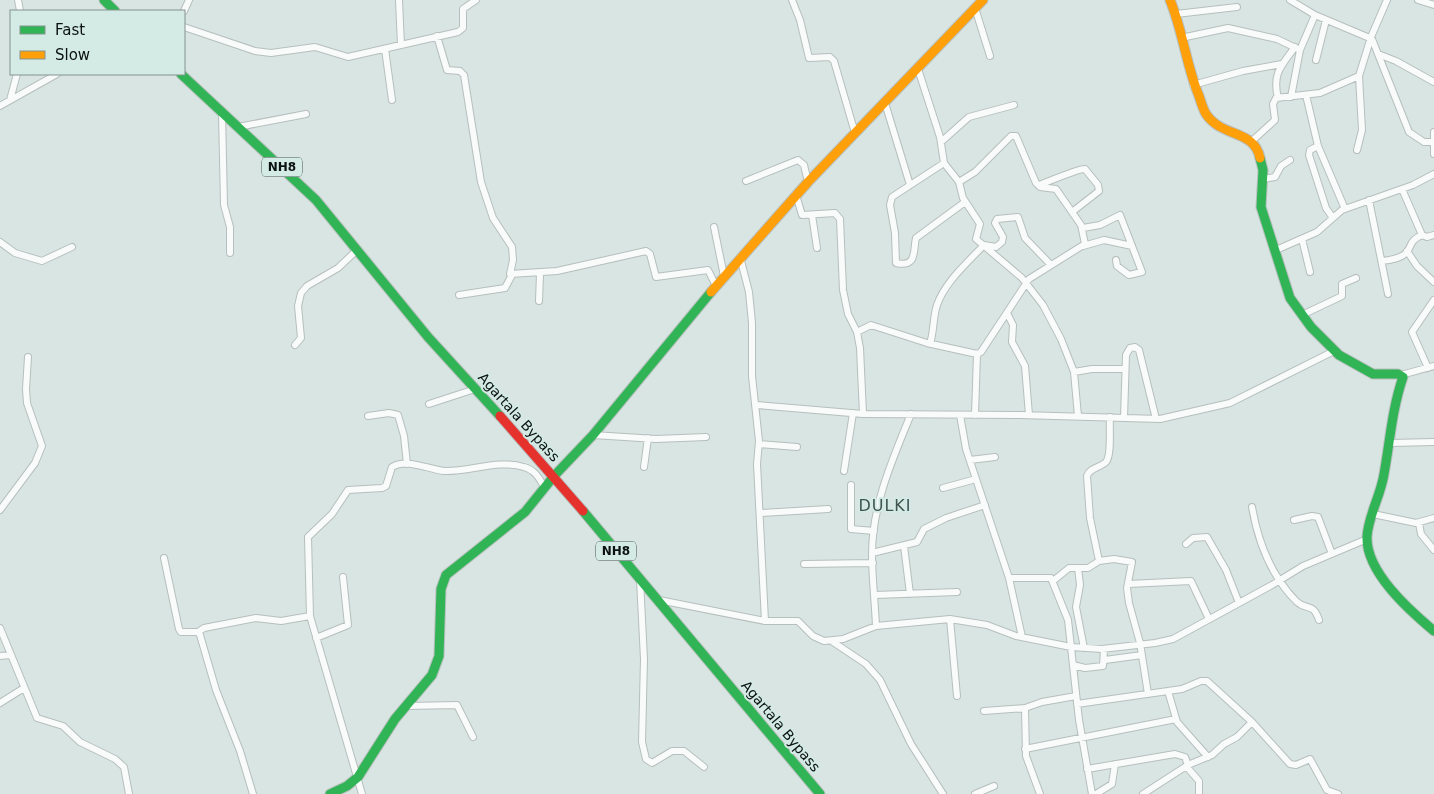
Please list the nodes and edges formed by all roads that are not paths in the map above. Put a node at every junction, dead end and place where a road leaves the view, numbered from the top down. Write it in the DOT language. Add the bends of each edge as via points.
graph roads {
  1 [pos="104,0"];
  2 [pos="399,0"];
  3 [pos="476,0"];
  4 [pos="792,0"];
  5 [pos="983,0"];
  6 [pos="1170,0"];
  7 [pos="1290,0"];
  8 [pos="1387,0"];
  9 [pos="1418,0"];
  10 [pos="1434,5"];
  11 [pos="1237,7"];
  12 [pos="975,8"];
  13 [pos="115,10"];
  14 [pos="1176,14"];
  15 [pos="1315,15"];
  16 [pos="1326,20"];
  17 [pos="185,27"];
  18 [pos="438,36"];
  19 [pos="1370,37"];
  20 [pos="1181,38"];
  21 [pos="400,45"];
  22 [pos="1298,48"];
  23 [pos="385,49"];
  24 [pos="1378,54"];
  25 [pos="990,56"];
  26 [pos="1316,60"];
  27 [pos="1282,64"];
  28 [pos="918,69"];
  29 [pos="17,75"];
  30 [pos="55,75"];
  31 [pos="182,75"];
  32 [pos="1359,76"];
  33 [pos="1434,82"];
  34 [pos="1193,85"];
  35 [pos="1306,95"];
  36 [pos="1291,97"];
  37 [pos="1278,98"];
  38 [pos="10,100"];
  39 [pos="392,100"];
  40 [pos="885,103"];
  41 [pos="1014,105"];
  42 [pos="0,106"];
  43 [pos="222,112"];
  44 [pos="306,114"];
  45 [pos="238,127"];
  46 [pos="1434,132"];
  47 [pos="856,133"];
  48 [pos="1252,141"];
  49 [pos="941,142"];
  50 [pos="1434,143"];
  51 [pos="1318,146"];
  52 [pos="1357,150"];
  53 [pos="1434,154"];
  54 [pos="1290,160"];
  55 [pos="944,163"];
  56 [pos="1434,174"];
  57 [pos="1263,180"];
  58 [pos="746,181"];
  59 [pos="808,182"];
  60 [pos="959,182"];
  61 [pos="910,185"];
  62 [pos="1038,185"];
  63 [pos="1402,189"];
  64 [pos="796,195"];
  65 [pos="1369,200"];
  66 [pos="965,202"];
  67 [pos="1345,209"];
  68 [pos="1072,212"];
  69 [pos="812,215"];
  70 [pos="1333,218"];
  71 [pos="714,227"];
  72 [pos="1082,228"];
  73 [pos="1422,235"];
  74 [pos="1434,236"];
  75 [pos="1302,239"];
  76 [pos="0,242"];
  77 [pos="984,245"];
  78 [pos="1082,246"];
  79 [pos="1132,246"];
  80 [pos="72,247"];
  81 [pos="817,248"];
  82 [pos="357,250"];
  83 [pos="1276,250"];
  84 [pos="1407,251"];
  85 [pos="230,253"];
  86 [pos="740,258"];
  87 [pos="1116,260"];
  88 [pos="1382,261"];
  89 [pos="1051,265"];
  90 [pos="1310,272"];
  91 [pos="540,274"];
  92 [pos="512,275"];
  93 [pos="724,276"];
  94 [pos="1356,278"];
  95 [pos="1026,282"];
  96 [pos="1434,282"];
  97 [pos="716,286"];
  98 [pos="1388,294"];
  99 [pos="459,295"];
  100 [pos="539,300"];
  101 [pos="1434,300"];
  102 [pos="1007,313"];
  103 [pos="1302,315"];
  104 [pos="857,332"];
  105 [pos="930,344"];
  106 [pos="295,345"];
  107 [pos="1334,351"];
  108 [pos="977,354"];
  109 [pos="28,356"];
  110 [pos="1431,367"];
  111 [pos="1124,369"];
  112 [pos="1074,372"];
  113 [pos="1401,375"];
  114 [pos="475,389"];
  115 [pos="429,404"];
  116 [pos="757,405"];
  117 [pos="853,413"];
  118 [pos="862,414"];
  119 [pos="911,414"];
  120 [pos="960,415"];
  121 [pos="975,415"];
  122 [pos="1029,415"];
  123 [pos="368,416"];
  124 [pos="1078,416"];
  125 [pos="1110,418"];
  126 [pos="1124,418"];
  127 [pos="1156,419"];
  128 [pos="593,435"];
  129 [pos="706,437"];
  130 [pos="648,438"];
  131 [pos="1432,442"];
  132 [pos="1390,443"];
  133 [pos="759,444"];
  134 [pos="797,447"];
  135 [pos="1434,450"];
  136 [pos="995,457"];
  137 [pos="970,460"];
  138 [pos="407,464"];
  139 [pos="644,467"];
  140 [pos="844,471"];
  141 [pos="554,476"];
  142 [pos="976,479"];
  143 [pos="851,485"];
  144 [pos="545,488"];
  145 [pos="943,488"];
  146 [pos="985,506"];
  147 [pos="1252,507"];
  148 [pos="828,509"];
  149 [pos="0,510"];
  150 [pos="760,513"];
  151 [pos="1373,514"];
  152 [pos="1434,518"];
  153 [pos="1294,520"];
  154 [pos="1419,523"];
  155 [pos="874,531"];
  156 [pos="1367,539"];
  157 [pos="1186,544"];
  158 [pos="904,546"];
  159 [pos="1434,550"];
  160 [pos="872,553"];
  161 [pos="1332,554"];
  162 [pos="164,558"];
  163 [pos="1099,562"];
  164 [pos="872,563"];
  165 [pos="804,564"];
  166 [pos="1078,568"];
  167 [pos="343,577"];
  168 [pos="1010,578"];
  169 [pos="640,579"];
  170 [pos="1280,580"];
  171 [pos="1054,581"];
  172 [pos="1128,584"];
  173 [pos="956,592"];
  174 [pos="910,594"];
  175 [pos="874,595"];
  176 [pos="658,600"];
  177 [pos="1239,603"];
  178 [pos="310,616"];
  179 [pos="950,619"];
  180 [pos="1209,619"];
  181 [pos="1319,620"];
  182 [pos="764,621"];
  183 [pos="876,626"];
  184 [pos="0,628"];
  185 [pos="1434,631"];
  186 [pos="198,632"];
  187 [pos="316,638"];
  188 [pos="1022,638"];
  189 [pos="833,642"];
  190 [pos="1140,643"];
  191 [pos="1071,647"];
  192 [pos="1084,648"];
  193 [pos="1104,649"];
  194 [pos="10,655"];
  195 [pos="1142,655"];
  196 [pos="0,656"];
  197 [pos="1105,660"];
  198 [pos="1073,665"];
  199 [pos="24,688"];
  200 [pos="1168,691"];
  201 [pos="1148,694"];
  202 [pos="957,696"];
  203 [pos="1076,700"];
  204 [pos="0,703"];
  205 [pos="406,706"];
  206 [pos="1025,708"];
  207 [pos="984,711"];
  208 [pos="1176,719"];
  209 [pos="1252,722"];
  210 [pos="473,737"];
  211 [pos="1081,737"];
  212 [pos="1025,749"];
  213 [pos="1208,757"];
  214 [pos="1115,764"];
  215 [pos="1187,766"];
  216 [pos="704,767"];
  217 [pos="1087,769"];
  218 [pos="358,777"];
  219 [pos="994,786"];
  220 [pos="128,794"];
  221 [pos="252,794"];
  222 [pos="330,794"];
  223 [pos="362,794"];
  224 [pos="820,794"];
  225 [pos="943,794"];
  226 [pos="975,794"];
  227 [pos="1040,794"];
  228 [pos="1092,794"];
  229 [pos="1143,794"];
  230 [pos="1199,794"];
  231 [pos="1338,794"];
  1 -- 13 [label="main road"];
  2 -- 21 [label="street"];
  3 -- 18 [label="street" via="462,10 461,30"];
  4 -- 47 [label="street" via="809,58 830,57 834,61"];
  5 -- 12 [label="main road"];
  6 -- 14 [label="main road"];
  7 -- 15 [label="street"];
  8 -- 19 [label="street"];
  9 -- 10 [label="street"];
  11 -- 14 [label="street"];
  12 -- 25 [label="street"];
  12 -- 28 [label="main road"];
  14 -- 20 [label="main road"];
  15 -- 16 [label="street"];
  15 -- 22 [label="street"];
  16 -- 19 [label="street"];
  16 -- 26 [label="street"];
  17 -- 23 [label="street" via="271,54 315,47 348,57"];
  18 -- 21 [label="street"];
  18 -- 92 [label="street" via="447,70 460,71 464,75 480,182 493,218 512,247"];
  19 -- 24 [label="street"];
  19 -- 32 [label="street"];
  20 -- 22 [label="street" via="1228,28 1277,39"];
  20 -- 34 [label="main road"];
  21 -- 23 [label="street"];
  22 -- 27 [label="street"];
  22 -- 36 [label="street"];
  23 -- 39 [label="street"];
  24 -- 33 [label="street"];
  24 -- 50 [label="street" via="1410,132 1424,142"];
  27 -- 34 [label="street"];
  27 -- 37 [label="street" via="1274,81"];
  28 -- 40 [label="main road"];
  28 -- 49 [label="street"];
  29 -- 38 [label="street"];
  30 -- 38 [label="street"];
  31 -- 43 [label="main road, Agartala Bypass / NH8"];
  32 -- 35 [label="street" via="1329,90"];
  32 -- 52 [label="street" via="1362,130"];
  34 -- 48 [label="main road" via="1203,109 1216,125"];
  35 -- 36 [label="street"];
  35 -- 51 [label="street"];
  36 -- 37 [label="street"];
  37 -- 48 [label="street" via="1273,104 1275,120"];
  38 -- 42 [label="street"];
  40 -- 47 [label="main road"];
  40 -- 61 [label="street"];
  41 -- 49 [label="street" via="969,117"];
  43 -- 45 [label="main road, Agartala Bypass / NH8"];
  43 -- 85 [label="street" via="224,205 230,227"];
  44 -- 45 [label="street"];
  45 -- 82 [label="main road, Agartala Bypass / NH8" via="316,200"];
  46 -- 50 [label="street"];
  47 -- 59 [label="main road"];
  48 -- 57 [label="main road" via="1258,147"];
  49 -- 55 [label="street"];
  50 -- 53 [label="street"];
  51 -- 67 [label="street"];
  51 -- 70 [label="street" via="1309,152 1326,208"];
  54 -- 57 [label="street" via="1281,166 1275,177"];
  55 -- 60 [label="street"];
  55 -- 61 [label="street"];
  56 -- 63 [label="street"];
  57 -- 83 [label="main road" via="1261,207"];
  58 -- 59 [label="street" via="798,160 804,165"];
  59 -- 64 [label="main road"];
  60 -- 62 [label="street" via="975,172 1013,135"];
  60 -- 66 [label="street"];
  61 -- 66 [label="street" via="891,201 895,261 898,264 914,256 916,238"];
  62 -- 68 [label="street" via="1056,189"];
  62 -- 68 [label="street" via="1080,168 1085,169 1099,191"];
  63 -- 65 [label="street"];
  63 -- 73 [label="street"];
  64 -- 69 [label="street" via="802,215"];
  64 -- 86 [label="main road"];
  65 -- 67 [label="street"];
  65 -- 88 [label="street"];
  66 -- 77 [label="street" via="980,224 976,238"];
  67 -- 70 [label="street"];
  68 -- 72 [label="street"];
  69 -- 81 [label="street"];
  69 -- 104 [label="street" via="835,213 840,219 844,290 848,314"];
  70 -- 75 [label="street" via="1317,232"];
  71 -- 93 [label="street"];
  72 -- 78 [label="street" via="1085,242"];
  72 -- 79 [label="street" via="1100,225 1120,215"];
  73 -- 74 [label="street"];
  73 -- 84 [label="street" via="1411,242"];
  75 -- 83 [label="street"];
  75 -- 90 [label="street"];
  76 -- 80 [label="street" via="15,253 42,261"];
  77 -- 89 [label="street" via="999,246 1003,237 995,221 1015,216 1020,220 1027,241"];
  77 -- 95 [label="street"];
  77 -- 105 [label="street" via="957,274 937,304"];
  78 -- 79 [label="street" via="1104,240"];
  78 -- 89 [label="street"];
  79 -- 87 [label="street" via="1142,272 1129,275 1117,266"];
  82 -- 106 [label="street" via="338,268 301,293 298,306 301,338"];
  82 -- 114 [label="main road, Agartala Bypass / NH8"];
  83 -- 103 [label="main road" via="1286,290"];
  84 -- 88 [label="street"];
  84 -- 96 [label="street"];
  86 -- 93 [label="main road"];
  86 -- 116 [label="street" via="752,323 752,376"];
  88 -- 98 [label="street"];
  89 -- 95 [label="street"];
  91 -- 92 [label="street"];
  91 -- 97 [label="street" via="646,251 650,254 656,276 708,270"];
  91 -- 100 [label="street"];
  92 -- 99 [label="street" via="505,288"];
  93 -- 97 [label="main road"];
  94 -- 103 [label="street" via="1342,284 1342,296"];
  95 -- 102 [label="street"];
  95 -- 112 [label="street" via="1043,305"];
  97 -- 128 [label="main road"];
  101 -- 110 [label="street" via="1412,332"];
  102 -- 108 [label="street"];
  102 -- 122 [label="street" via="1013,325 1012,342 1025,366"];
  103 -- 107 [label="main road"];
  104 -- 105 [label="street" via="871,325"];
  104 -- 118 [label="street"];
  105 -- 108 [label="street"];
  107 -- 113 [label="main road" via="1373,374"];
  107 -- 127 [label="street" via="1230,404"];
  108 -- 121 [label="street"];
  109 -- 149 [label="street" via="27,403 42,446 35,463"];
  110 -- 113 [label="street"];
  111 -- 112 [label="street"];
  111 -- 126 [label="street"];
  111 -- 127 [label="street" via="1127,351 1137,348"];
  112 -- 124 [label="street"];
  113 -- 132 [label="main road" via="1403,382 1394,404"];
  114 -- 115 [label="street"];
  114 -- 141 [label="main road, Agartala Bypass / NH8"];
  116 -- 117 [label="street"];
  116 -- 133 [label="street"];
  117 -- 118 [label="street"];
  117 -- 140 [label="street"];
  118 -- 119 [label="street"];
  119 -- 120 [label="street"];
  119 -- 155 [label="street" via="886,477"];
  120 -- 121 [label="street"];
  120 -- 137 [label="street"];
  121 -- 122 [label="street"];
  122 -- 124 [label="street"];
  123 -- 138 [label="street" via="398,415"];
  124 -- 125 [label="street"];
  125 -- 126 [label="street"];
  125 -- 163 [label="street" via="1108,458 1090,470 1087,476 1090,518"];
  126 -- 127 [label="street"];
  128 -- 130 [label="street"];
  128 -- 141 [label="main road"];
  129 -- 130 [label="street"];
  130 -- 139 [label="street"];
  131 -- 132 [label="street"];
  131 -- 135 [label="street"];
  132 -- 151 [label="main road"];
  133 -- 134 [label="street"];
  133 -- 150 [label="street" via="756,464"];
  136 -- 137 [label="street"];
  137 -- 142 [label="street"];
  138 -- 144 [label="street" via="445,471 518,465 531,469"];
  138 -- 178 [label="street" via="392,467 388,482 382,488 348,490 332,514 308,536"];
  141 -- 144 [label="main road"];
  141 -- 169 [label="main road, Agartala Bypass / NH8"];
  142 -- 145 [label="street"];
  142 -- 146 [label="street"];
  143 -- 155 [label="street" via="851,529"];
  144 -- 205 [label="main road" via="525,512 443,578 437,664 425,686"];
  146 -- 158 [label="street" via="932,525 924,529 917,542"];
  146 -- 168 [label="street"];
  147 -- 170 [label="street" via="1265,556"];
  148 -- 150 [label="street"];
  150 -- 182 [label="street"];
  151 -- 154 [label="street"];
  151 -- 156 [label="main road"];
  152 -- 154 [label="street"];
  153 -- 161 [label="street" via="1318,517"];
  154 -- 159 [label="street" via="1421,534"];
  155 -- 160 [label="street"];
  156 -- 161 [label="street"];
  156 -- 185 [label="main road" via="1372,560 1390,587 1418,619"];
  157 -- 177 [label="street" via="1194,538 1207,537 1226,570"];
  158 -- 160 [label="street"];
  158 -- 174 [label="street"];
  160 -- 164 [label="street"];
  161 -- 170 [label="street"];
  162 -- 186 [label="street" via="179,629 181,632"];
  163 -- 166 [label="street" via="1088,568"];
  163 -- 172 [label="street" via="1114,559 1132,562"];
  164 -- 165 [label="street"];
  164 -- 175 [label="street"];
  166 -- 171 [label="street" via="1069,568"];
  166 -- 192 [label="street" via="1080,585 1076,607"];
  167 -- 187 [label="street" via="348,625"];
  168 -- 171 [label="street" via="1048,578"];
  168 -- 188 [label="street"];
  169 -- 176 [label="main road, Agartala Bypass / NH8"];
  169 -- 216 [label="street" via="644,658 642,742 646,759 652,763 672,751 684,751"];
  170 -- 177 [label="street"];
  170 -- 181 [label="street" via="1296,600 1316,611"];
  171 -- 191 [label="street" via="1068,620"];
  172 -- 180 [label="street" via="1191,581"];
  172 -- 190 [label="street" via="1129,603"];
  173 -- 174 [label="street"];
  174 -- 175 [label="street"];
  175 -- 183 [label="street"];
  176 -- 182 [label="street"];
  176 -- 224 [label="main road, Agartala Bypass / NH8"];
  177 -- 180 [label="street"];
  178 -- 186 [label="street" via="281,622 256,618"];
  178 -- 187 [label="street"];
  179 -- 183 [label="street"];
  179 -- 188 [label="street" via="987,625"];
  179 -- 202 [label="street"];
  180 -- 190 [label="street" via="1172,638"];
  182 -- 189 [label="street" via="798,621 817,639"];
  183 -- 189 [label="street"];
  184 -- 194 [label="street"];
  186 -- 221 [label="street"];
  187 -- 218 [label="street"];
  188 -- 191 [label="street"];
  189 -- 225 [label="street" via="866,664 880,680 910,744"];
  190 -- 193 [label="street"];
  190 -- 195 [label="street"];
  191 -- 192 [label="street"];
  191 -- 198 [label="street"];
  192 -- 193 [label="street"];
  193 -- 197 [label="street"];
  194 -- 196 [label="street"];
  194 -- 199 [label="street"];
  195 -- 197 [label="street"];
  195 -- 201 [label="street"];
  197 -- 198 [label="street" via="1105,665 1100,668"];
  198 -- 203 [label="street"];
  199 -- 204 [label="street"];
  199 -- 220 [label="street" via="37,718 63,726 80,742 124,766"];
  200 -- 201 [label="street"];
  200 -- 208 [label="street"];
  200 -- 209 [label="street" via="1207,681"];
  201 -- 203 [label="street"];
  203 -- 206 [label="street" via="1037,703"];
  203 -- 211 [label="street"];
  205 -- 210 [label="street" via="457,705"];
  205 -- 218 [label="main road"];
  206 -- 207 [label="street"];
  206 -- 212 [label="street"];
  208 -- 211 [label="street"];
  208 -- 213 [label="street"];
  209 -- 213 [label="street" via="1234,740"];
  209 -- 231 [label="street" via="1290,764 1312,761 1327,790"];
  211 -- 212 [label="street"];
  211 -- 217 [label="street"];
  212 -- 227 [label="street"];
  213 -- 215 [label="street"];
  214 -- 215 [label="street" via="1175,754 1185,757"];
  214 -- 217 [label="street"];
  214 -- 228 [label="street" via="1112,784"];
  215 -- 229 [label="street"];
  215 -- 230 [label="street" via="1199,781"];
  217 -- 228 [label="street"];
  218 -- 222 [label="main road" via="348,786"];
  218 -- 223 [label="street"];
  219 -- 226 [label="street"];
}
